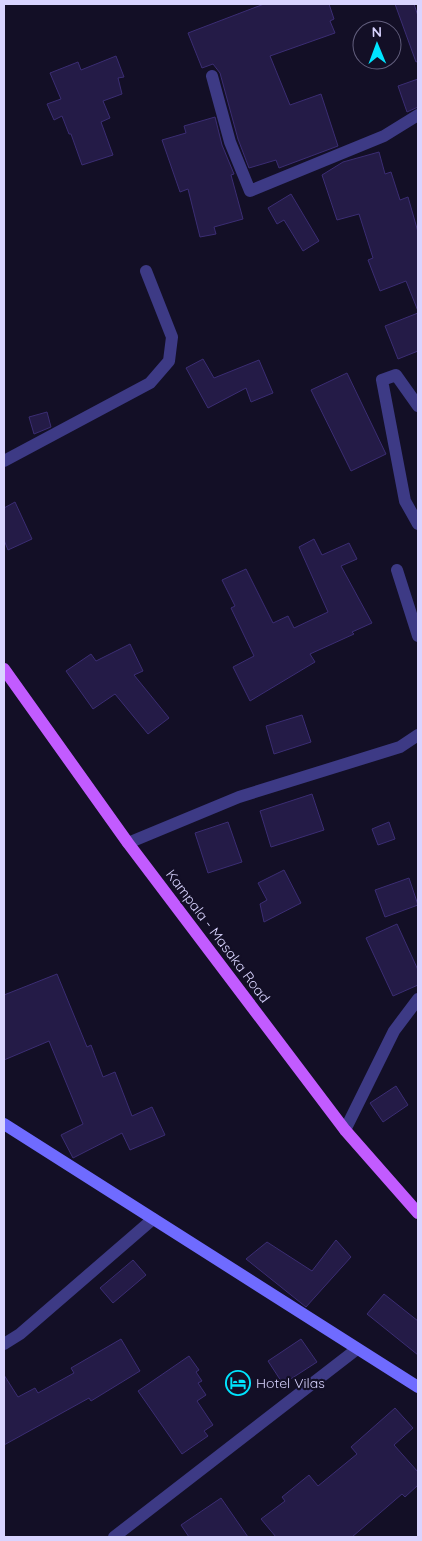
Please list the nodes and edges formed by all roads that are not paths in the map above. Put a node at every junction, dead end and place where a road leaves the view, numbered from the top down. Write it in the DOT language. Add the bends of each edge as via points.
graph roads {
  1 [pos="212,76"];
  2 [pos="418,115"];
  3 [pos="146,271"];
  4 [pos="418,406"];
  5 [pos="4,461"];
  6 [pos="418,524"];
  7 [pos="397,570"];
  8 [pos="417,630"];
  9 [pos="4,669"];
  10 [pos="418,735"];
  11 [pos="128,843"];
  12 [pos="418,999"];
  13 [pos="4,1124"];
  14 [pos="345,1130"];
  15 [pos="418,1213"];
  16 [pos="153,1219"];
  17 [pos="4,1344"];
  18 [pos="357,1349"];
  19 [pos="418,1387"];
  20 [pos="114,1537"];
  1 -- 2 [label="street" via="230,142 250,191 384,136"];
  3 -- 5 [label="street" via="172,337 169,361 150,383"];
  4 -- 6 [label="street" via="396,375 382,380 405,500"];
  7 -- 8 [label="street"];
  9 -- 11 [label="main road, Kampala - Masaka Road"];
  10 -- 11 [label="street" via="400,747 240,797"];
  11 -- 14 [label="main road, Kampala - Masaka Road"];
  12 -- 14 [label="street" via="394,1031"];
  13 -- 16 [label="street"];
  14 -- 15 [label="main road, Kampala - Masaka Road"];
  16 -- 17 [label="street" via="20,1334"];
  16 -- 18 [label="street"];
  18 -- 19 [label="street"];
  18 -- 20 [label="street"];
}
